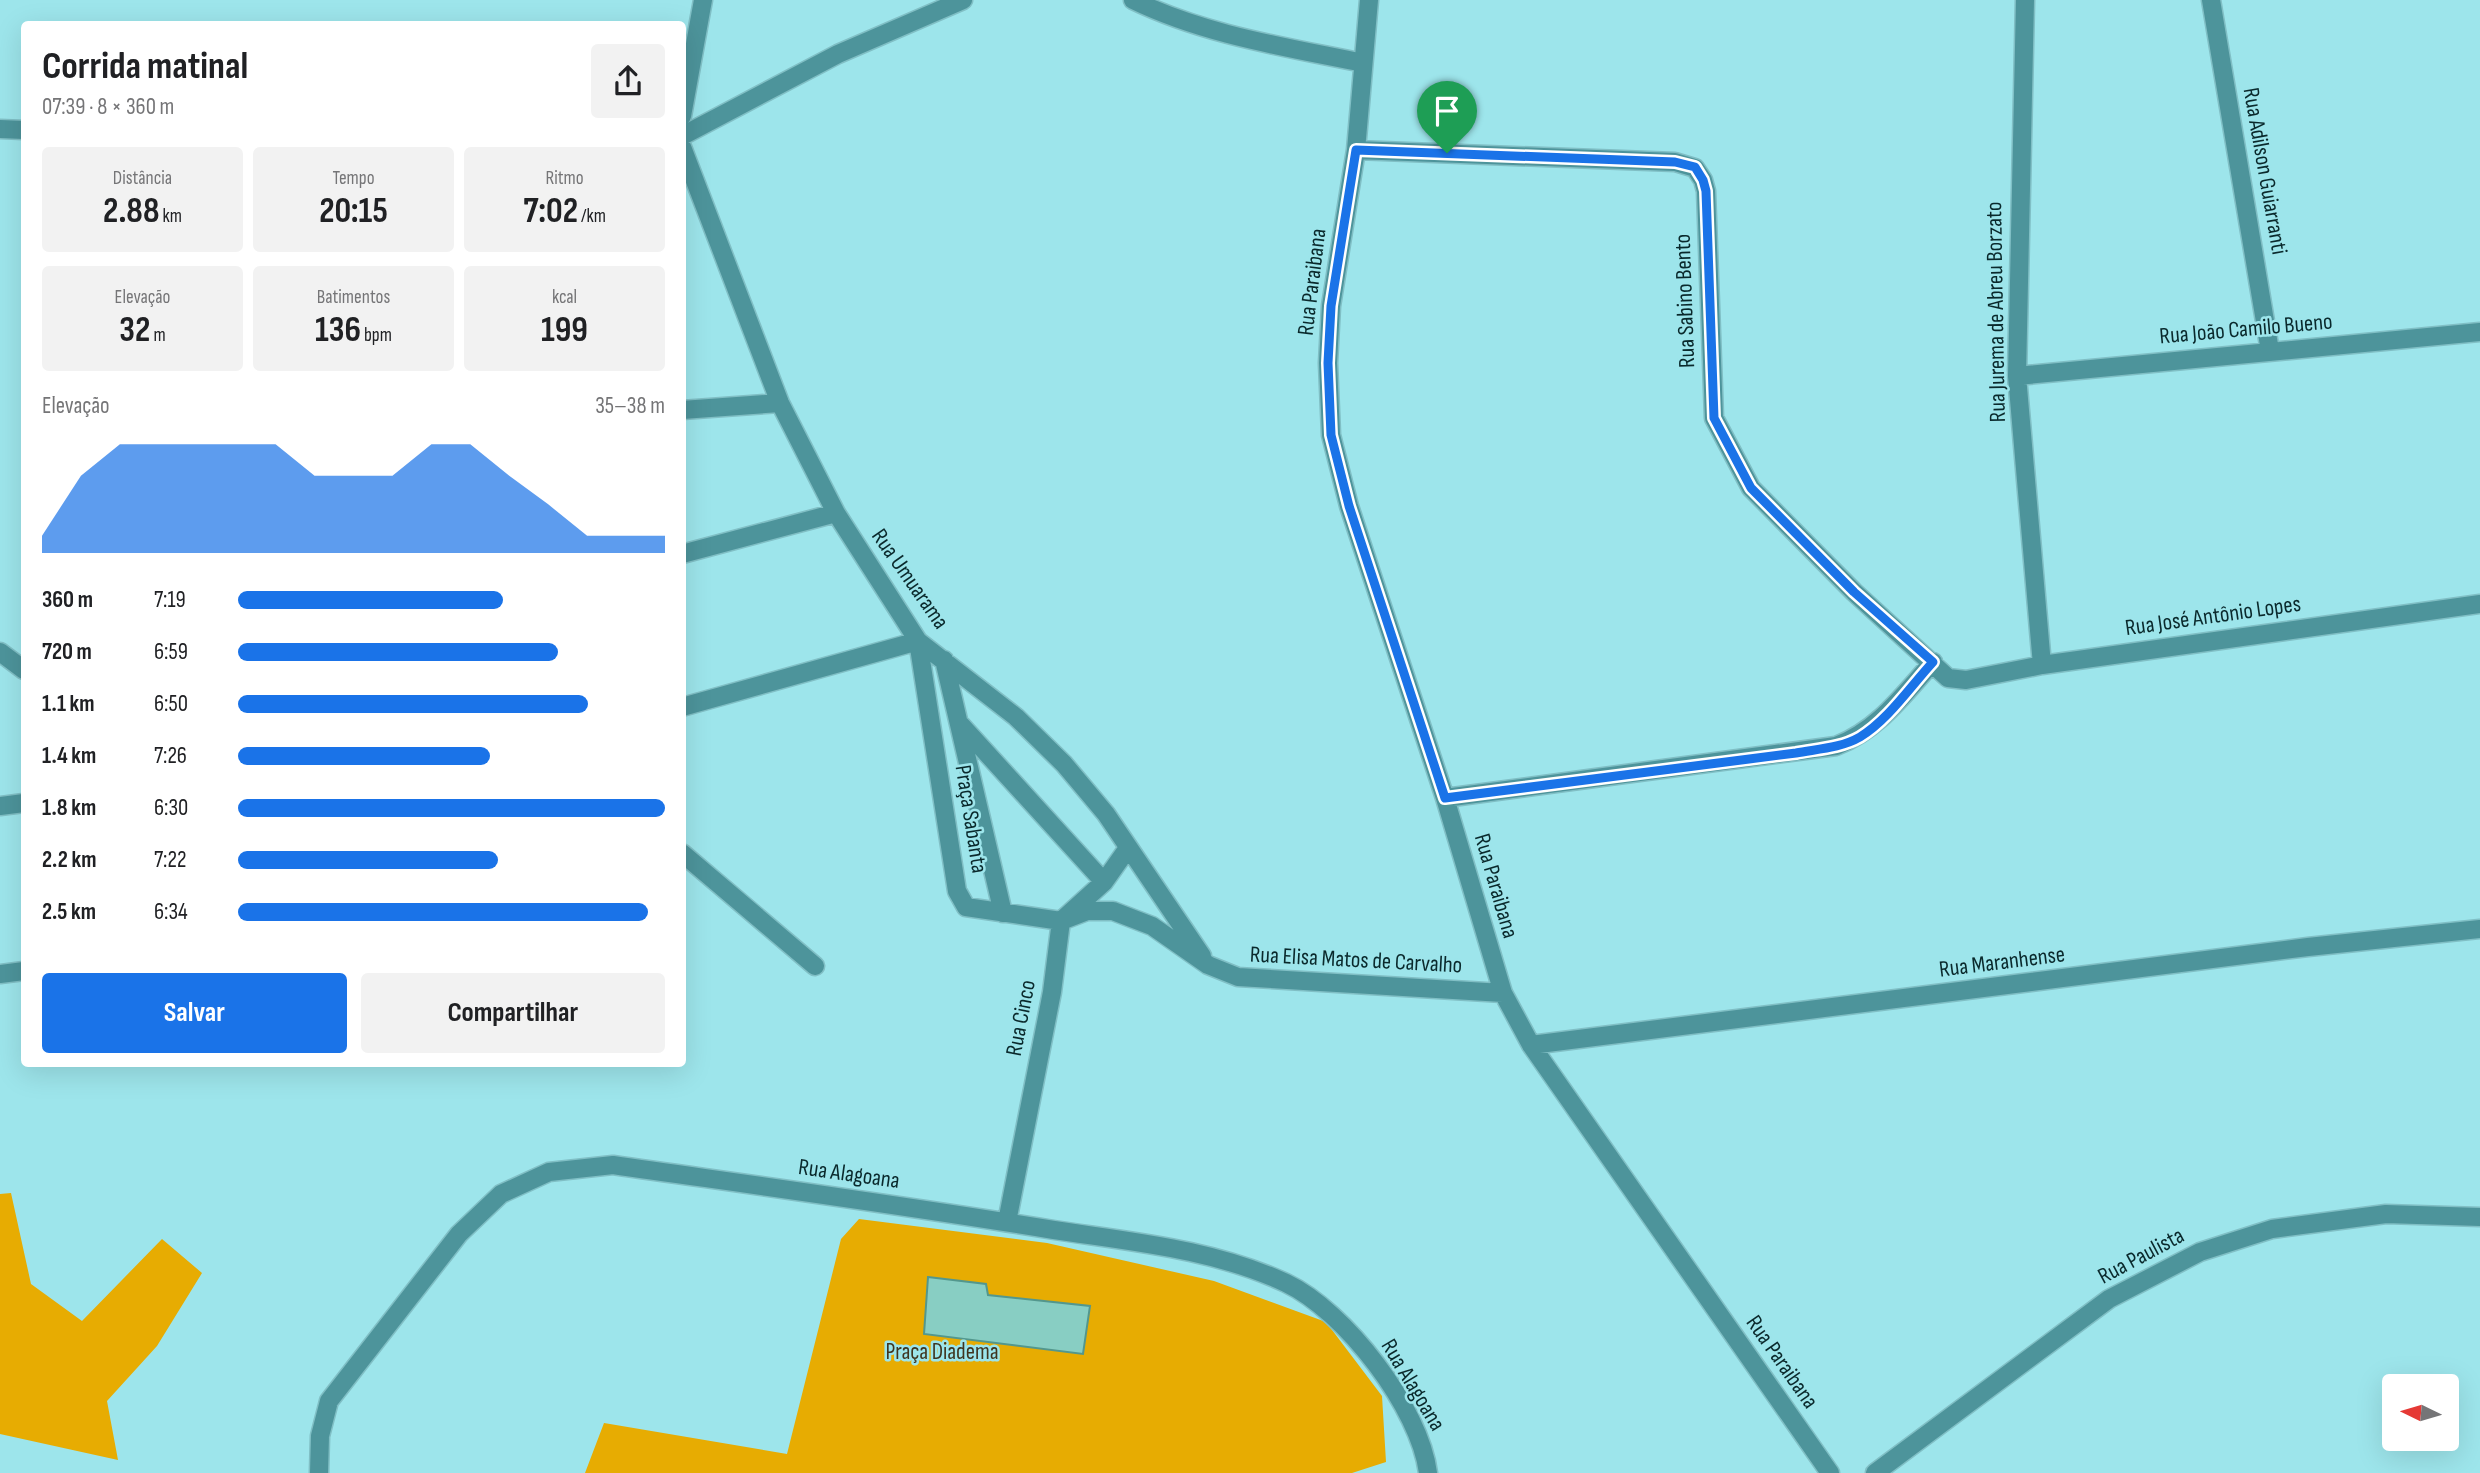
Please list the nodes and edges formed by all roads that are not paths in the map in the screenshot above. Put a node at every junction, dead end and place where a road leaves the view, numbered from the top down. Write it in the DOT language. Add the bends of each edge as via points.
graph roads {
  1 [pos="703,0"];
  2 [pos="963,0"];
  3 [pos="1133,0"];
  4 [pos="1369,0"];
  5 [pos="2025,0"];
  6 [pos="2211,0"];
  7 [pos="1363,63"];
  8 [pos="686,94"];
  9 [pos="0,129"];
  10 [pos="21,130"];
  11 [pos="686,134"];
  12 [pos="1356,150"];
  13 [pos="686,157"];
  14 [pos="2480,332"];
  15 [pos="2270,351"];
  16 [pos="2017,376"];
  17 [pos="780,403"];
  18 [pos="686,410"];
  19 [pos="836,513"];
  20 [pos="686,553"];
  21 [pos="2480,604"];
  22 [pos="918,641"];
  23 [pos="0,652"];
  24 [pos="944,660"];
  25 [pos="1933,662"];
  26 [pos="2042,665"];
  27 [pos="21,668"];
  28 [pos="1953,680"];
  29 [pos="686,706"];
  30 [pos="958,722"];
  31 [pos="1445,798"];
  32 [pos="21,803"];
  33 [pos="0,806"];
  34 [pos="1128,848"];
  35 [pos="686,856"];
  36 [pos="1104,883"];
  37 [pos="1003,914"];
  38 [pos="1060,921"];
  39 [pos="2480,929"];
  40 [pos="1208,965"];
  41 [pos="815,966"];
  42 [pos="21,971"];
  43 [pos="0,974"];
  44 [pos="1503,993"];
  45 [pos="1531,1045"];
  46 [pos="2480,1217"];
  47 [pos="1007,1222"];
  48 [pos="319,1473"];
  49 [pos="1428,1473"];
  50 [pos="1830,1473"];
  51 [pos="1875,1473"];
  1 -- 8 [label="street"];
  2 -- 11 [label="street" via="838,54"];
  3 -- 7 [label="street" via="1170,18"];
  4 -- 7 [label="street, Rua Paraibana"];
  5 -- 16 [label="street, Rua Jurema de Abreu Borzato"];
  6 -- 15 [label="street, Rua Adilson Guiarranti"];
  7 -- 12 [label="street, Rua Paraibana"];
  9 -- 10 [label="street"];
  12 -- 25 [label="street, Rua Sabino Bento" via="1675,162 1695,167 1706,191 1714,418 1751,488 1854,592"];
  12 -- 31 [label="street, Rua Paraibana" via="1331,306 1331,435 1349,506"];
  13 -- 17 [label="street, Rua Umuarama"];
  14 -- 15 [label="street, Rua João Camilo Bueno"];
  15 -- 16 [label="street, Rua João Camilo Bueno"];
  16 -- 26 [label="street, Rua Jurema de Abreu Borzato"];
  17 -- 18 [label="street"];
  17 -- 19 [label="street, Rua Umuarama"];
  19 -- 20 [label="street"];
  19 -- 22 [label="street, Rua Umuarama"];
  21 -- 26 [label="street, Rua José Antônio Lopes"];
  22 -- 24 [label="street, Rua Umuarama"];
  22 -- 29 [label="street"];
  22 -- 37 [label="street, Praça Sabanta" via="959,898 966,907"];
  23 -- 27 [label="street"];
  24 -- 30 [label="street"];
  24 -- 34 [label="street, Rua Umuarama" via="1016,717 1065,764"];
  25 -- 28 [label="street, Rua Sabino Bento"];
  25 -- 31 [label="street" via="1877,723 1836,746"];
  26 -- 28 [label="street, Rua José Antônio Lopes"];
  30 -- 36 [label="street"];
  30 -- 37 [label="street"];
  31 -- 44 [label="street, Rua Paraibana"];
  32 -- 33 [label="street"];
  34 -- 36 [label="street"];
  34 -- 40 [label="street, Rua Umuarama"];
  35 -- 41 [label="street"];
  36 -- 38 [label="street"];
  37 -- 38 [label="street, Praça Sabanta"];
  38 -- 40 [label="street, Rua Elisa Matos de Carvalho" via="1087,911 1134,916"];
  38 -- 47 [label="street, Rua Cinco" via="1052,992"];
  39 -- 45 [label="street, Rua Maranhense"];
  40 -- 44 [label="street, Rua Elisa Matos de Carvalho" via="1238,977"];
  42 -- 43 [label="street"];
  44 -- 45 [label="street, Rua Paraibana"];
  45 -- 50 [label="street, Rua Paraibana"];
  46 -- 51 [label="street, Rua Paulista" via="2373,1215 2272,1229 2200,1252 2109,1299"];
  47 -- 48 [label="street, Rua Alagoana" via="613,1165 549,1172 501,1194 459,1234 329,1401 320,1436"];
  47 -- 49 [label="street, Rua Alagoana" via="1215,1256 1288,1284 1337,1318 1373,1359 1410,1420"];
}
